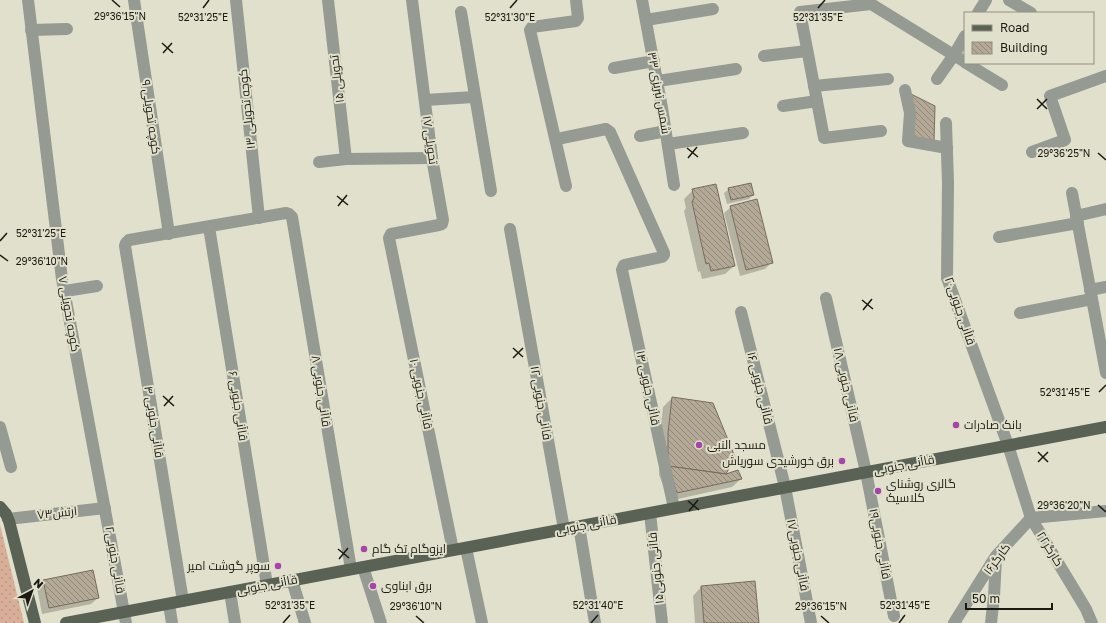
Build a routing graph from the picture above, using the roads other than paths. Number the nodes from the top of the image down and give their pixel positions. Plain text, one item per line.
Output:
1 (28, 0) edge
2 (134, 0) edge
3 (236, 0) edge
4 (328, 0) edge
5 (412, 0) edge
6 (576, 0) edge
7 (642, 0) edge
8 (986, 0) edge
9 (1009, 0) edge
10 (713, 9) dead end
11 (460, 12) dead end
12 (979, 12) edge
13 (1029, 12) edge
14 (646, 20) junction
15 (67, 29) dead end
16 (31, 30) junction
17 (964, 38) edge
18 (807, 51) junction
19 (764, 56) dead end
20 (954, 56) junction
21 (654, 60) junction
22 (964, 62) edge
23 (968, 64) edge
24 (614, 68) dead end
25 (736, 69) dead end
26 (1106, 76) edge
27 (888, 79) dead end
28 (937, 79) dead end
29 (658, 81) junction
30 (1002, 85) dead end
31 (814, 86) junction
32 (905, 90) dead end
33 (474, 97) junction
34 (425, 100) junction
35 (817, 101) junction
36 (783, 106) dead end
37 (946, 123) dead end
38 (666, 131) junction
39 (881, 131) dead end
40 (743, 133) dead end
41 (640, 136) dead end
42 (562, 138) dead end
43 (668, 144) junction
44 (947, 148) junction
45 (1032, 152) dead end
46 (432, 158) junction
47 (346, 159) junction
48 (319, 162) dead end
49 (674, 185) dead end
50 (566, 186) dead end
51 (491, 191) dead end
52 (1072, 193) dead end
53 (1106, 209) edge
54 (259, 218) junction
55 (1077, 219) junction
56 (209, 227) junction
57 (510, 229) dead end
58 (168, 234) junction
59 (999, 237) dead end
60 (389, 238) joint
61 (96, 286) dead end
62 (1106, 287) edge
63 (64, 291) junction
64 (1091, 295) junction
65 (826, 298) dead end
66 (741, 312) dead end
67 (1020, 313) dead end
68 (1104, 351) edge
69 (1106, 373) edge
70 (0, 427) edge
71 (1106, 427) edge
72 (1008, 445) junction
73 (11, 467) dead end
74 (866, 472) junction
75 (785, 487) junction
76 (0, 507) edge
77 (105, 508) junction
78 (674, 508) junction
79 (1106, 511) edge
80 (650, 513) junction
81 (1031, 518) junction
82 (8, 519) junction
83 (579, 526) junction
84 (564, 529) junction
85 (466, 548) junction
86 (453, 550) junction
87 (996, 556) junction
88 (364, 567) junction
89 (350, 569) junction
90 (292, 580) junction
91 (267, 585) junction
92 (230, 592) junction
93 (183, 601) junction
94 (169, 604) junction
95 (894, 616) dead end
96 (125, 618) edge
97 (35, 623) edge
98 (66, 623) edge
99 (172, 623) edge
100 (235, 623) edge
101 (305, 623) edge
102 (381, 623) edge
103 (482, 623) edge
104 (594, 623) edge
105 (662, 623) edge
106 (811, 623) edge
107 (954, 623) edge
108 (991, 623) edge
109 (1092, 623) edge

1 - 16 street, کوچه تحویلی ۷
2 - 58 street, کوچه تحویلی ۹
3 - 54 street, کوچه تحویلی ۱۳
4 - 47 street, تحویلی ۱۵
5 - 34 street, تحویلی ۱۷
6 - 50 street
7 - 14 street, شمس تبریزی ۳۳
8 - 12 street
9 - 13 street
10 - 14 street
11 - 33 street
14 - 21 street, شمس تبریزی ۳۳
15 - 16 street
16 - 63 street, کوچه تحویلی ۷
17 - 20 street
18 - 19 street
18 - 20 street
18 - 31 street
20 - 22 street
20 - 28 street
21 - 24 street
21 - 29 street, شمس تبریزی ۳۳
23 - 30 street
25 - 29 street
26 - 45 street
27 - 31 street
29 - 38 street, شمس تبریزی ۳۳
31 - 35 street
32 - 44 street
33 - 34 street
33 - 51 street
34 - 46 street, تحویلی ۱۷
35 - 36 street
35 - 39 street
37 - 44 street, ۲۰قاآنی جنوبی
38 - 41 street
38 - 43 street, شمس تبریزی ۳۳
40 - 43 street
42 - 78 street, قاآنی جنوبی ۱۴
43 - 49 street, شمس تبریزی ۳۳
44 - 72 street, ۲۰قاآنی جنوبی
46 - 47 street
46 - 60 street, تحویلی ۱۷
47 - 48 street
52 - 55 street
53 - 55 street
54 - 56 street
54 - 89 street, قاآنی جنوبی ۸
55 - 59 street
55 - 64 street
56 - 58 street
56 - 91 street, قاآنی جنوبی ۶
57 - 84 street, قاآنی جنوبی ۱۲
58 - 93 street, قاآنی جنوبی ۴
60 - 86 street, قاآنی جنوبی ۱۰
61 - 63 street
62 - 64 street
63 - 77 street, کوچه تحویلی ۷
64 - 67 street
64 - 68 street
65 - 74 street, قاآنی جنوبی ۱۸
66 - 75 street, قاآنی جنوبی ۱۶
68 - 69 street
70 - 73 street
71 - 72 main road, قاآنی جنوبی
72 - 74 main road, قاآنی جنوبی
72 - 81 street, ۲۰قاآنی جنوبی
74 - 75 main road, قاآنی جنوبی
74 - 95 street, قاآنی جنوبی۱۹
75 - 78 main road, قاآنی جنوبی
75 - 106 street, قاآنی جنوبی۱۷
76 - 82 main road
77 - 82 street, ارتش۷۳
77 - 96 street, ۲قاآنی جنوبی
78 - 80 main road, قاآنی جنوبی
79 - 81 street
80 - 83 main road, قاآنی جنوبی
80 - 105 street, قاآنی جنوبی۱۵
81 - 87 street, کارگر۱۶
81 - 109 street, ۲۲کارگر
82 - 97 main road
83 - 84 main road, قاآنی جنوبی
83 - 104 street
84 - 85 main road, قاآنی جنوبی
85 - 86 main road, قاآنی جنوبی
85 - 103 street
86 - 88 main road, قاآنی جنوبی
87 - 107 street, کارگر۱۶
87 - 108 street
88 - 89 main road, قاآنی جنوبی
88 - 102 street
89 - 90 main road, قاآنی جنوبی
90 - 91 main road, قاآنی جنوبی
90 - 101 street
91 - 92 main road, قاآنی جنوبی
92 - 93 main road, قاآنی جنوبی
92 - 100 street
93 - 94 main road, قاآنی جنوبی
94 - 96 main road, قاآنی جنوبی
94 - 99 street
96 - 98 main road, قاآنی جنوبی

